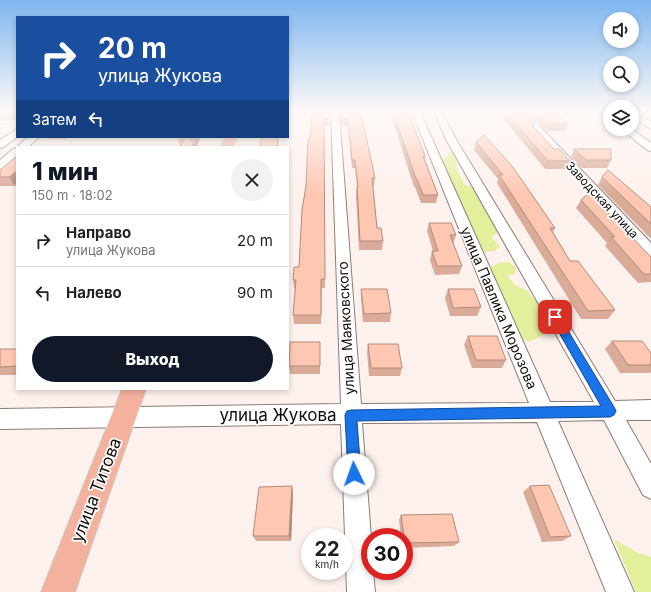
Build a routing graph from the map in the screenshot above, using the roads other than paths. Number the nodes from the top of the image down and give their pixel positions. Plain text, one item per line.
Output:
1 (336, 140) edge
2 (428, 140) edge
3 (451, 140) edge
4 (547, 140) edge
5 (640, 140) edge
6 (651, 148) edge
7 (16, 152) edge
8 (0, 166) edge
9 (651, 252) edge
10 (134, 390) edge
11 (651, 410) edge
12 (610, 411) junction
13 (543, 413) junction
14 (351, 415) junction
15 (124, 416) junction
16 (0, 419) edge
17 (651, 487) edge
18 (58, 592) edge
19 (361, 592) edge
20 (620, 592) edge

1 - 14 street, улица Маяковского
2 - 13 street, улица Павлика Морозова
3 - 12 street
4 - 9 street, Заводская улица
5 - 6 street
7 - 8 street
10 - 15 main road, улица Титова
11 - 12 street, улица Жукова
12 - 13 street, улица Жукова
12 - 17 street
13 - 14 street, улица Жукова
13 - 20 street, улица Павлика Морозова
14 - 15 street, улица Жукова
14 - 19 street, улица Маяковского
15 - 16 street, улица Жукова
15 - 18 main road, улица Титова

